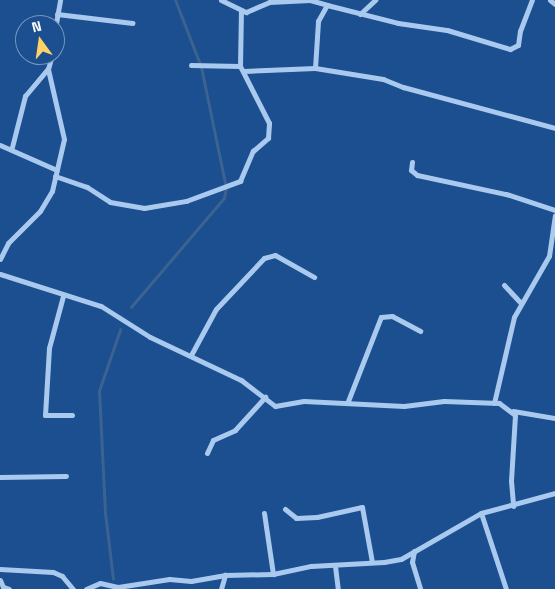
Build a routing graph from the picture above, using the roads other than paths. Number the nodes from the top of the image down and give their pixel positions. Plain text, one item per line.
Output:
1 (60, 0) edge
2 (221, 0) edge
3 (375, 0) edge
4 (532, 0) edge
5 (550, 0) edge
6 (327, 4) junction
7 (555, 4) edge
8 (241, 10) junction
9 (56, 14) joint
10 (360, 14) junction
11 (132, 23) dead end
12 (49, 65) edge
13 (191, 65) dead end
14 (315, 68) junction
15 (48, 69) junction
16 (242, 69) junction
17 (555, 128) edge
18 (0, 144) edge
19 (12, 147) junction
20 (412, 162) dead end
21 (56, 173) junction
22 (555, 210) edge
23 (555, 215) edge
24 (0, 260) edge
25 (0, 274) edge
26 (314, 277) dead end
27 (504, 285) dead end
28 (63, 296) junction
29 (522, 303) junction
30 (420, 331) dead end
31 (191, 354) junction
32 (265, 397) junction
33 (348, 401) junction
34 (494, 403) junction
35 (513, 411) junction
36 (72, 415) dead end
37 (555, 418) edge
38 (207, 453) dead end
39 (0, 476) edge
40 (66, 476) dead end
41 (555, 494) edge
42 (513, 506) junction
43 (285, 509) dead end
44 (264, 513) dead end
45 (481, 513) junction
46 (414, 552) junction
47 (372, 562) junction
48 (335, 566) junction
49 (0, 569) edge
50 (273, 574) junction
51 (225, 575) junction
52 (0, 580) edge
53 (8, 589) edge
54 (73, 589) edge
55 (86, 589) edge
56 (221, 589) edge
57 (338, 589) edge
58 (420, 589) edge
59 (506, 589) edge

1 - 9 street
2 - 8 street
3 - 10 street
4 - 10 street
5 - 7 street
6 - 8 street
6 - 10 street
6 - 14 street
8 - 16 street
9 - 11 street
12 - 15 street
13 - 16 street
14 - 16 street
14 - 17 street
15 - 19 street
15 - 21 street
16 - 21 street
18 - 19 street
19 - 21 street
20 - 22 street
21 - 24 street
23 - 29 street
25 - 28 street
26 - 31 street
27 - 29 street
28 - 31 street
28 - 36 street
29 - 34 street
30 - 33 street
31 - 32 street
32 - 33 street
32 - 38 street
33 - 34 street
34 - 35 street
35 - 37 street
35 - 42 street
39 - 40 street
41 - 42 street
42 - 45 street
43 - 47 street
44 - 50 street
45 - 46 street
45 - 59 street
46 - 47 street
46 - 58 street
47 - 48 street
48 - 50 street
48 - 57 street
49 - 54 street
50 - 51 street
51 - 55 street
51 - 56 street
52 - 53 street

